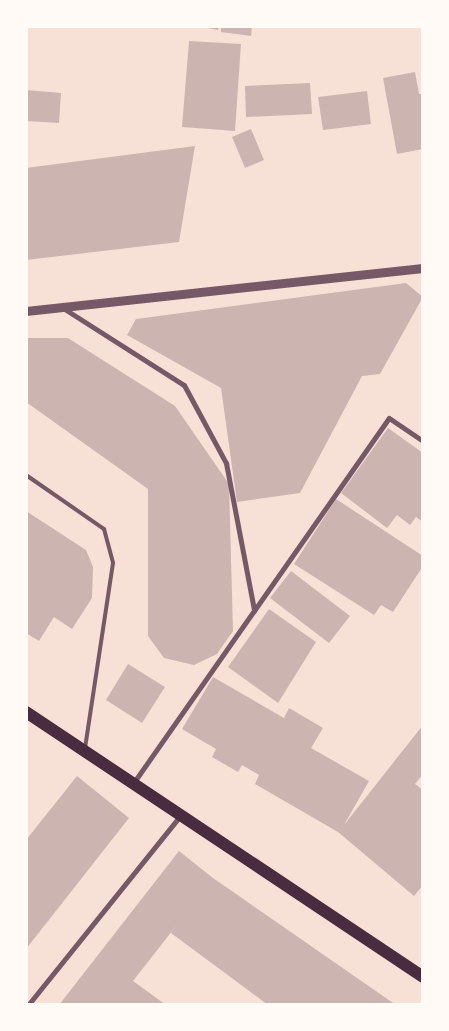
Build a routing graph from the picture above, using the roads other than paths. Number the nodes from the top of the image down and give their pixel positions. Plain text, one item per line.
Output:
1 (423, 268) edge
2 (63, 307) junction
3 (26, 312) edge
4 (423, 440) edge
5 (26, 475) edge
6 (254, 610) junction
7 (26, 712) edge
8 (84, 750) junction
9 (134, 782) junction
10 (182, 814) junction
11 (423, 977) edge
12 (28, 1005) edge

1 - 2 street
2 - 3 street
2 - 6 street
4 - 6 street
5 - 8 lane
6 - 9 street
7 - 8 main road
8 - 9 main road
9 - 10 main road
10 - 11 main road
10 - 12 street

